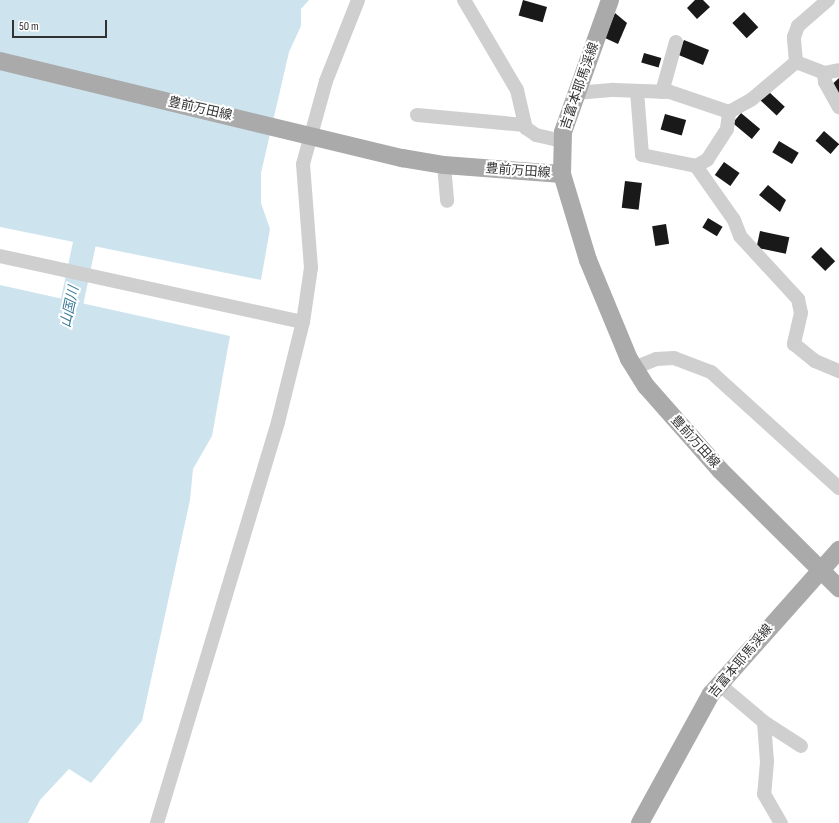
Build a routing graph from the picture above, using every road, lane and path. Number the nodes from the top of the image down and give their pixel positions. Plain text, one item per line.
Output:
1 (358, 0) edge
2 (464, 0) edge
3 (610, 0) edge
4 (828, 0) edge
5 (676, 42) dead end
6 (0, 61) edge
7 (796, 62) junction
8 (839, 70) edge
9 (824, 73) junction
10 (637, 91) junction
11 (662, 92) junction
12 (576, 94) junction
13 (839, 107) edge
14 (729, 112) junction
15 (417, 115) dead end
16 (525, 125) junction
17 (304, 134) junction
18 (563, 141) junction
19 (444, 165) junction
20 (696, 166) junction
21 (562, 174) junction
22 (447, 201) dead end
23 (0, 256) edge
24 (303, 322) junction
25 (634, 368) junction
26 (839, 371) edge
27 (839, 488) edge
28 (839, 550) edge
29 (819, 571) junction
30 (839, 588) edge
31 (719, 684) junction
32 (764, 722) junction
33 (801, 746) dead end
34 (157, 823) edge
35 (640, 823) edge
36 (781, 823) edge

1 - 17 street
2 - 16 street
3 - 12 main road, 吉富本耶馬渓線
4 - 7 street
5 - 11 street
6 - 17 main road, 豊前万田線
7 - 9 street
7 - 14 street
8 - 9 street
9 - 13 street
10 - 11 street
10 - 12 street
10 - 20 street
11 - 14 street
12 - 18 main road, 吉富本耶馬渓線
14 - 20 street
15 - 16 street
16 - 18 street
17 - 19 main road, 豊前万田線
17 - 24 street
18 - 21 main road, 吉富本耶馬渓線
19 - 21 main road, 豊前万田線
19 - 22 street
20 - 26 street
21 - 25 main road, 豊前万田線
23 - 24 street
24 - 34 street
25 - 27 street
25 - 29 main road, 豊前万田線
28 - 29 main road, 吉富本耶馬渓線
29 - 30 main road, 豊前万田線
29 - 31 main road, 吉富本耶馬渓線
31 - 32 street
31 - 35 main road, 吉富本耶馬渓線
32 - 33 street
32 - 36 street

